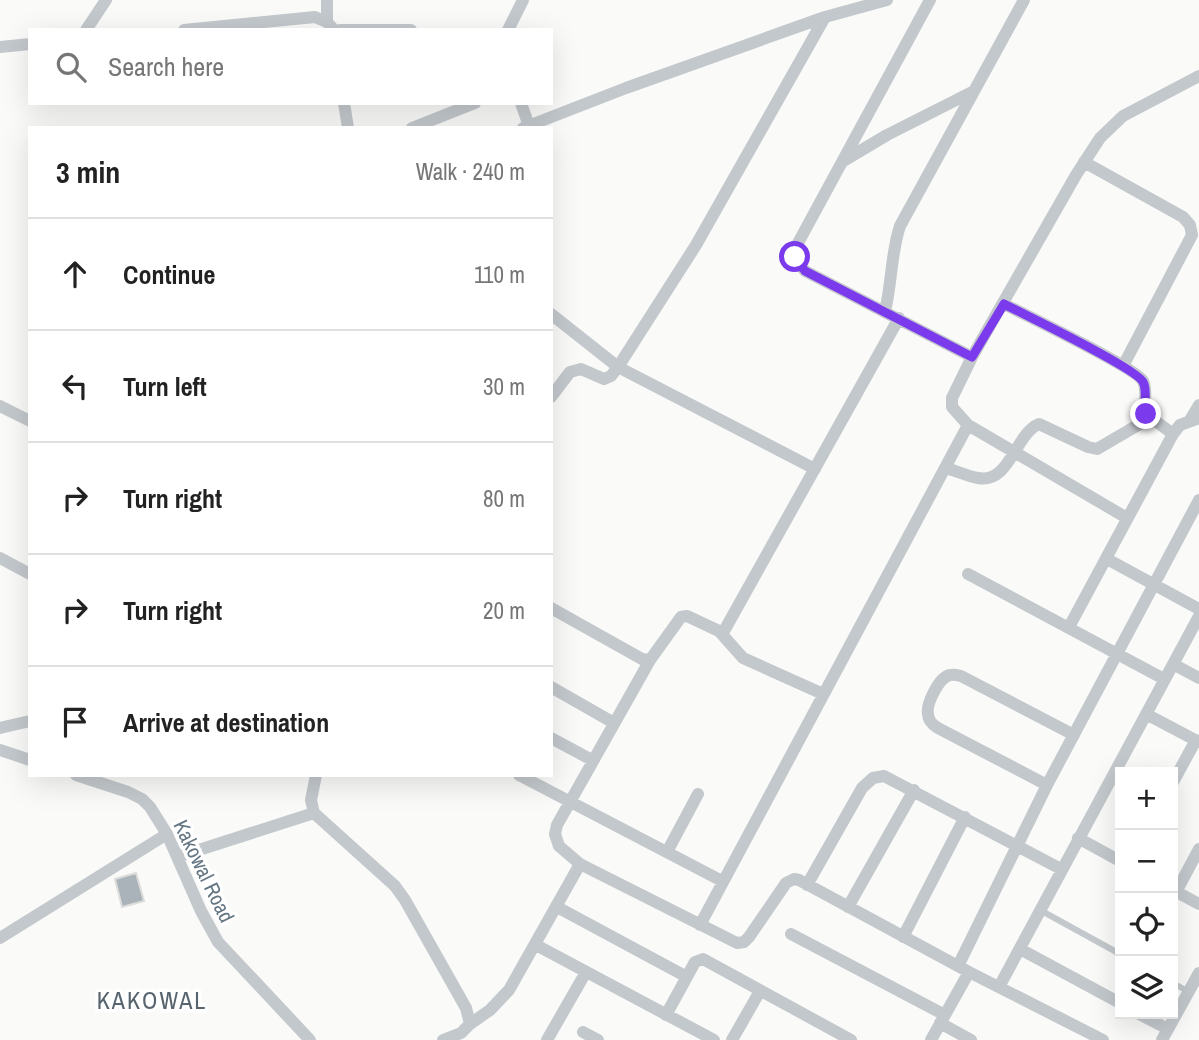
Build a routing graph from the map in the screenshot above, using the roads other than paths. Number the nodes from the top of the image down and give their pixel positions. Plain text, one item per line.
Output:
1 (327, 0) edge
2 (523, 0) edge
3 (887, 0) edge
4 (930, 0) edge
5 (1024, 0) edge
6 (101, 2) edge
7 (825, 18) junction
8 (330, 26) edge
9 (87, 28) edge
10 (206, 28) edge
11 (509, 28) edge
12 (28, 44) edge
13 (0, 47) edge
14 (1199, 76) edge
15 (975, 91) junction
16 (344, 105) edge
17 (470, 105) edge
18 (521, 105) edge
19 (348, 126) edge
20 (417, 126) edge
21 (526, 126) edge
22 (529, 126) edge
23 (844, 160) junction
24 (1084, 162) junction
25 (1004, 304) junction
26 (885, 311) junction
27 (553, 316) edge
28 (899, 318) junction
29 (972, 357) junction
30 (1123, 366) junction
31 (618, 367) junction
32 (553, 394) edge
33 (1199, 405) edge
34 (0, 406) edge
35 (1150, 418) junction
36 (1195, 419) edge
37 (28, 420) edge
38 (968, 425) junction
39 (1172, 434) junction
40 (1014, 452) junction
41 (946, 467) junction
42 (815, 469) junction
43 (1199, 500) edge
44 (1127, 518) junction
45 (0, 558) edge
46 (1107, 559) junction
47 (28, 573) edge
48 (968, 574) dead end
49 (1154, 585) junction
50 (553, 609) edge
51 (1199, 609) edge
52 (1199, 616) edge
53 (1069, 627) junction
54 (719, 631) junction
55 (1116, 654) junction
56 (650, 660) junction
57 (1173, 664) junction
58 (1199, 678) edge
59 (1164, 679) junction
60 (553, 688) edge
61 (823, 694) junction
62 (1146, 714) junction
63 (28, 722) edge
64 (614, 723) junction
65 (0, 728) edge
66 (1074, 735) junction
67 (553, 739) edge
68 (1197, 741) edge
69 (0, 750) edge
70 (28, 759) edge
71 (592, 760) junction
72 (1178, 773) edge
73 (82, 777) edge
74 (316, 777) edge
75 (523, 777) edge
76 (1048, 785) junction
77 (914, 790) junction
78 (698, 794) dead end
79 (569, 802) junction
80 (314, 813) junction
81 (965, 817) junction
82 (167, 834) junction
83 (1078, 838) junction
84 (1018, 846) junction
85 (1199, 849) edge
86 (667, 852) junction
87 (177, 857) junction
88 (1115, 858) edge
89 (580, 864) junction
90 (1062, 869) junction
91 (722, 881) junction
92 (1178, 884) edge
93 (807, 885) junction
94 (1178, 893) edge
95 (1199, 904) edge
96 (556, 907) junction
97 (848, 907) junction
98 (1040, 910) junction
99 (700, 925) junction
100 (791, 934) dead end
101 (903, 937) junction
102 (0, 938) edge
103 (536, 945) junction
104 (1020, 949) junction
105 (1115, 951) edge
106 (963, 969) junction
107 (586, 972) junction
108 (1199, 973) edge
109 (687, 977) junction
110 (1178, 986) edge
111 (999, 987) junction
112 (760, 991) junction
113 (1189, 992) junction
114 (1115, 1000) edge
115 (666, 1015) junction
116 (942, 1019) junction
117 (1145, 1019) edge
118 (470, 1024) junction
119 (583, 1032) dead end
120 (1165, 1035) edge
121 (310, 1040) edge
122 (443, 1040) edge
123 (547, 1040) edge
124 (598, 1040) edge
125 (714, 1040) edge
126 (732, 1040) edge
127 (851, 1040) edge
128 (931, 1040) edge
129 (971, 1040) edge
130 (1103, 1040) edge

1 - 8 street
2 - 11 street
3 - 7 street
4 - 23 street
5 - 15 street
6 - 9 street
7 - 22 street
7 - 31 street
8 - 10 street
12 - 13 street
14 - 24 street
15 - 23 street
15 - 26 street
16 - 19 street
17 - 20 street
18 - 21 street
23 - 26 street
24 - 25 street
24 - 30 street
25 - 29 street
25 - 30 street
26 - 28 street
27 - 31 street
28 - 29 street
28 - 42 street
29 - 38 street
30 - 35 street
31 - 32 street
31 - 42 street
33 - 36 street
34 - 37 street
35 - 39 street
35 - 40 street
36 - 39 street
38 - 40 street
38 - 41 street
39 - 44 street
40 - 41 street
40 - 44 street
41 - 61 street
42 - 54 street
43 - 49 street
44 - 46 street
45 - 47 street
46 - 49 street
46 - 53 street
48 - 53 street
49 - 51 street
49 - 55 street
50 - 56 street
52 - 57 street
53 - 55 street
54 - 56 street
54 - 61 street
55 - 59 street
55 - 66 street
56 - 64 street
57 - 58 street
57 - 59 street
59 - 62 street
60 - 64 street
61 - 91 street
62 - 68 street
62 - 83 street
63 - 65 street
64 - 71 street
66 - 76 street
66 - 76 street
67 - 71 street
68 - 72 street
69 - 70 street
71 - 79 street
73 - 82 street, Kakowal Road
74 - 80 street
75 - 79 street
76 - 84 street
77 - 81 street
77 - 93 street
77 - 97 street
78 - 86 street
79 - 86 street
79 - 89 street
80 - 87 street
80 - 118 street
81 - 84 street
81 - 101 street
82 - 87 street, Kakowal Road
82 - 102 street
83 - 88 street
83 - 90 street
84 - 90 street
84 - 106 street
85 - 92 street
86 - 91 street
87 - 121 street, Kakowal Road
89 - 96 street
89 - 99 street
90 - 98 street
91 - 99 street
93 - 97 street
93 - 99 street
94 - 95 street
96 - 103 street
96 - 109 street
97 - 101 street
98 - 104 street
98 - 105 lane
100 - 116 street
101 - 106 street
103 - 107 street
103 - 118 street
104 - 111 street
104 - 114 street
106 - 111 street
106 - 116 street
107 - 115 street
107 - 123 street
108 - 113 street
109 - 112 street
109 - 115 street
110 - 113 lane
111 - 130 street
112 - 126 street
112 - 127 street
113 - 120 street
115 - 125 street
116 - 128 street
116 - 129 street
117 - 120 street
118 - 122 street
119 - 124 street

